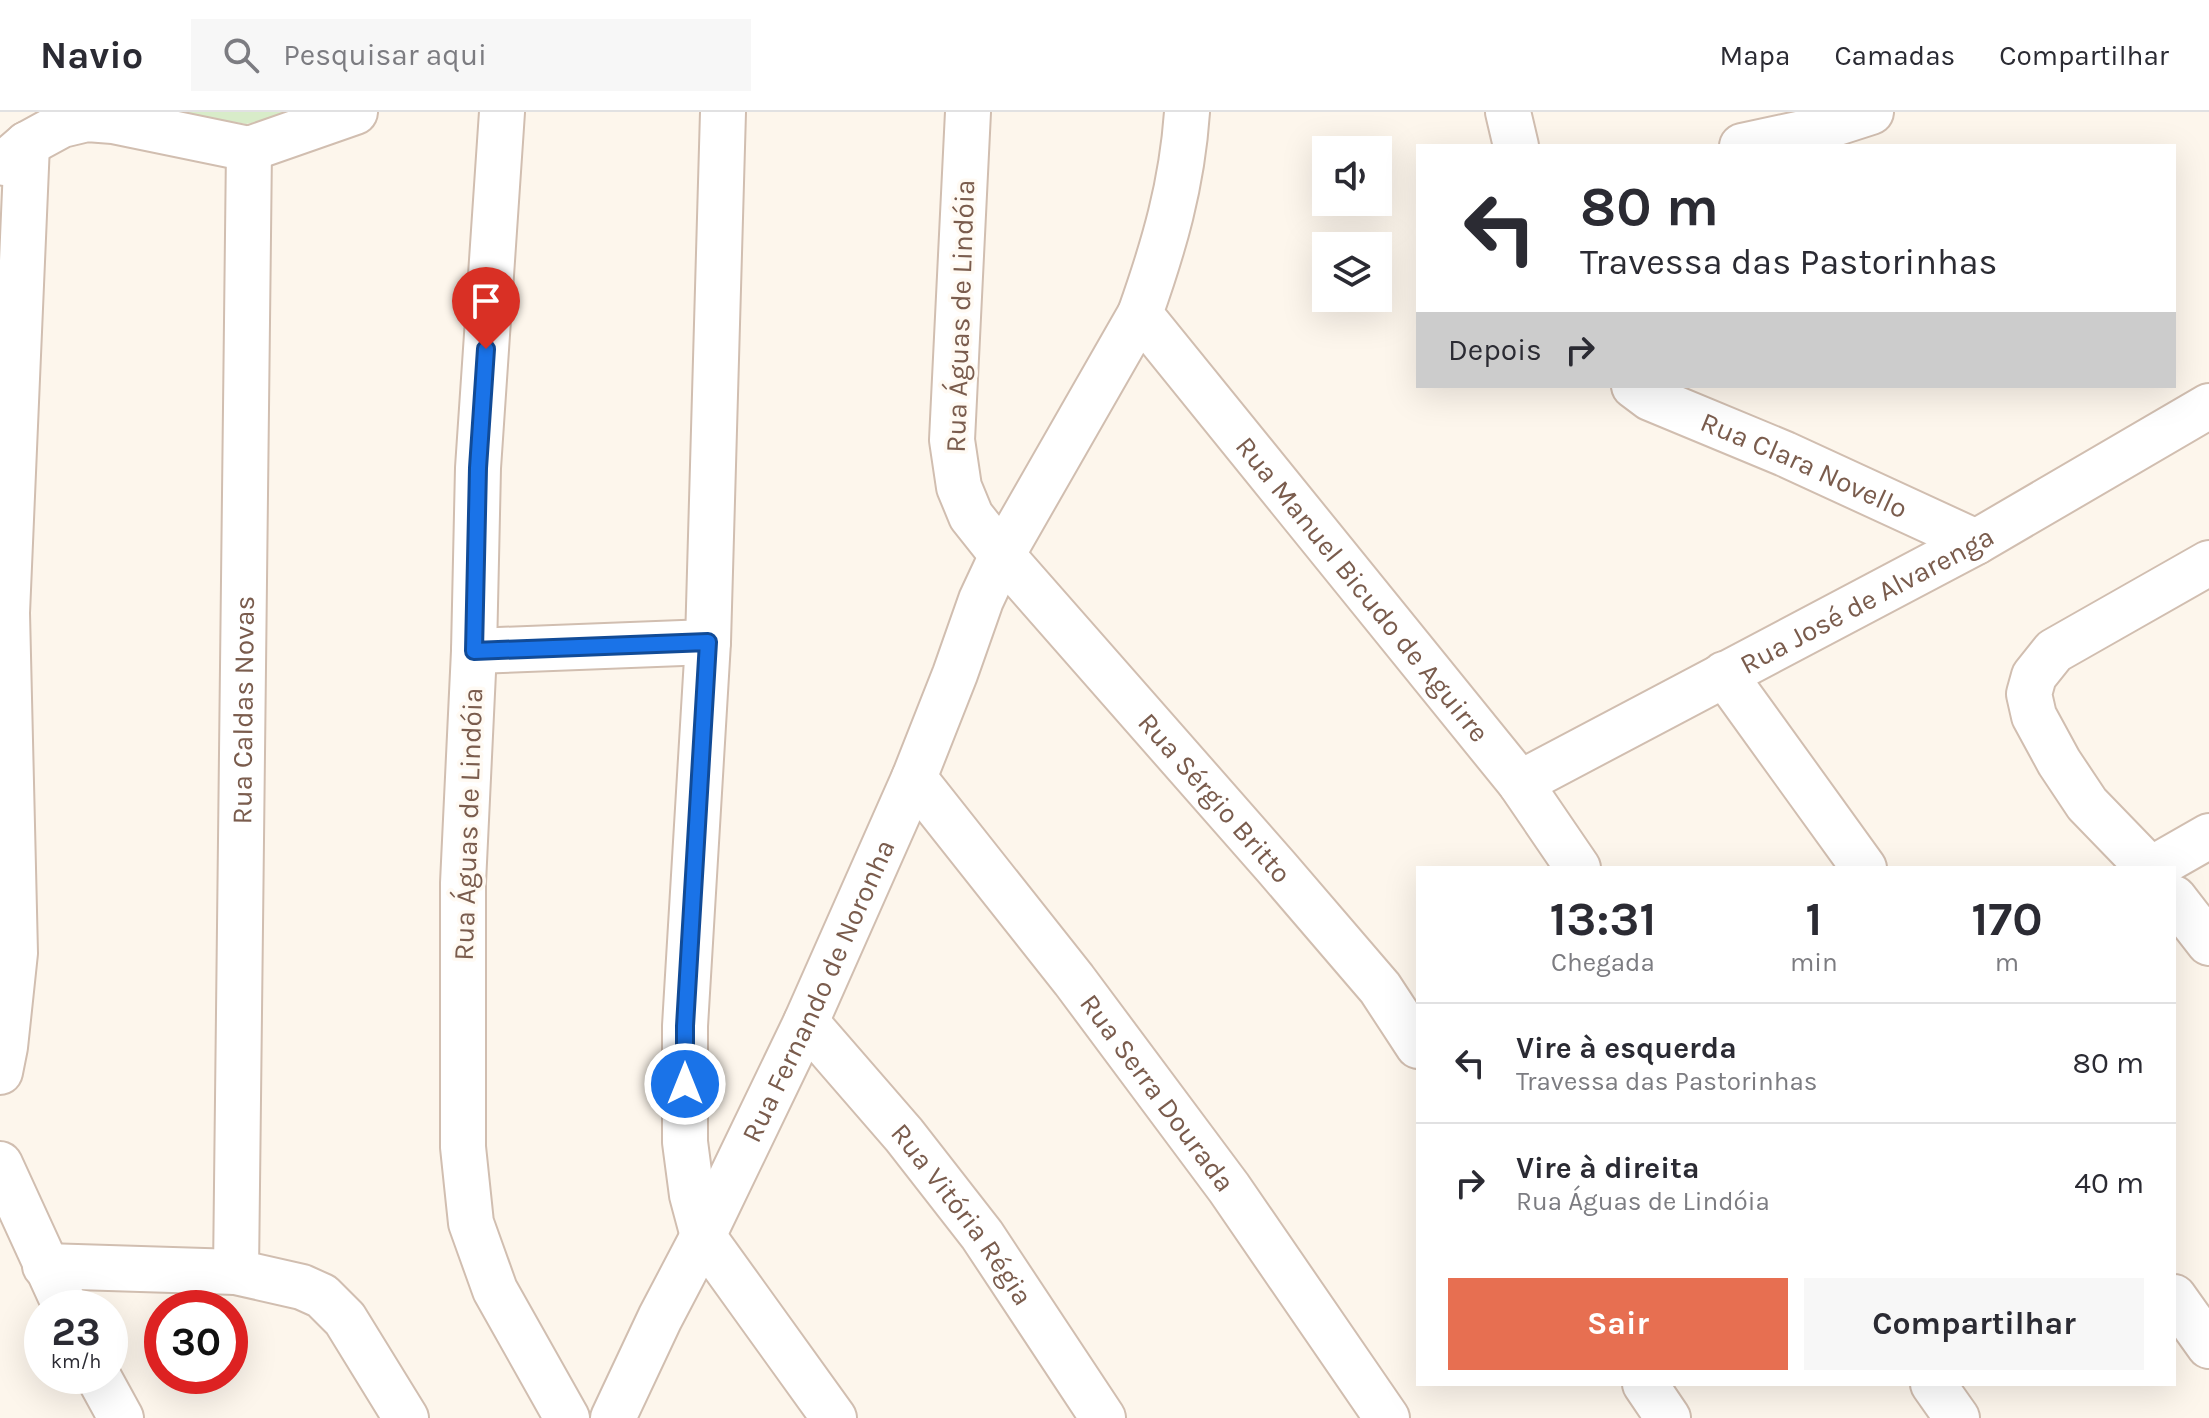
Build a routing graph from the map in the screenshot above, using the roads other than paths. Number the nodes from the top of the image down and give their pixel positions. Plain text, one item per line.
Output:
1 (355, 112) edge
2 (502, 112) edge
3 (723, 112) edge
4 (968, 112) edge
5 (1187, 112) edge
6 (1508, 112) edge
7 (1871, 112) edge
8 (1516, 144) edge
9 (1751, 144) edge
10 (249, 149) junction
11 (14, 156) edge
12 (1140, 314) junction
13 (1637, 388) edge
14 (2209, 406) edge
15 (1976, 542) junction
16 (1002, 555) junction
17 (2209, 563) edge
18 (708, 642) junction
19 (474, 651) junction
20 (1724, 674) junction
21 (914, 778) junction
22 (1520, 783) junction
23 (2209, 836) edge
24 (1577, 866) edge
25 (1863, 866) edge
26 (2149, 866) edge
27 (2155, 866) edge
28 (2176, 901) edge
29 (2209, 943) edge
30 (806, 1022) junction
31 (1416, 1043) edge
32 (0, 1072) edge
33 (0, 1164) edge
34 (703, 1236) junction
35 (45, 1266) junction
36 (236, 1272) junction
37 (57, 1290) edge
38 (2176, 1300) edge
39 (2209, 1346) edge
40 (1646, 1386) edge
41 (1934, 1386) edge
42 (108, 1394) edge
43 (121, 1418) edge
44 (406, 1418) edge
45 (567, 1418) edge
46 (613, 1418) edge
47 (834, 1418) edge
48 (1103, 1418) edge
49 (1387, 1418) edge
50 (1668, 1418) edge
51 (1957, 1418) edge

1 - 10 street
2 - 19 street, Rua Águas de Lindóia
3 - 18 street
4 - 16 street, Rua Águas de Lindóia
5 - 12 street
6 - 8 street
7 - 9 street
10 - 11 street
10 - 36 street, Rua Caldas Novas
11 - 32 street
12 - 16 street
12 - 22 street, Rua Manuel Bicudo de Aguirre
13 - 15 street, Rua Clara Novello
14 - 15 street, Rua José de Alvarenga
15 - 20 street, Rua José de Alvarenga
16 - 21 street, Rua Fernando de Noronha
16 - 31 street, Rua Sérgio Britto
17 - 26 street
18 - 19 street
18 - 34 street
19 - 45 street, Rua Águas de Lindóia
20 - 22 street, Rua José de Alvarenga
20 - 25 street
21 - 30 street, Rua Fernando de Noronha
21 - 49 street, Rua Serra Dourada
22 - 24 street, Rua Manuel Bicudo de Aguirre
23 - 27 street
28 - 29 street
30 - 34 street, Rua Fernando de Noronha
30 - 48 street, Rua Vitória Régia
33 - 35 street
34 - 46 street, Rua Fernando de Noronha
34 - 47 street
35 - 36 street
35 - 37 street
36 - 44 street
38 - 39 street
40 - 50 street
41 - 51 street
42 - 43 street

